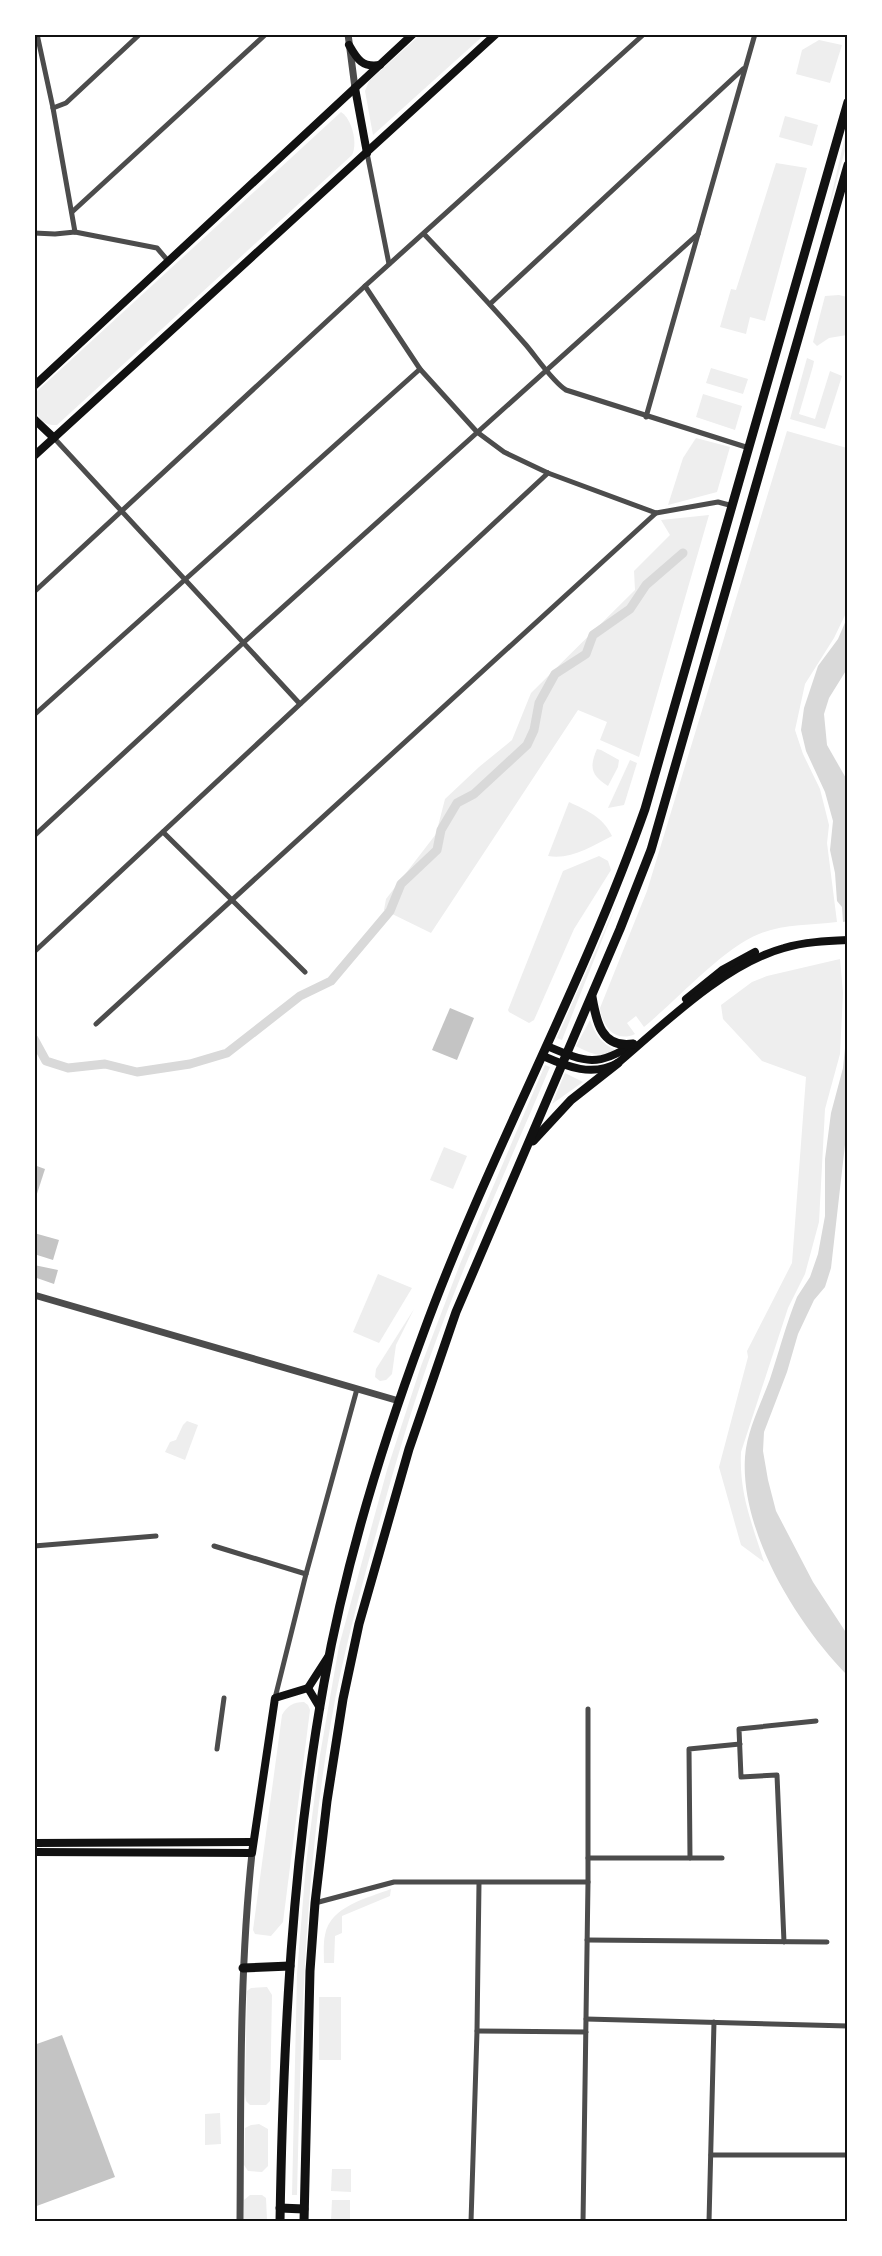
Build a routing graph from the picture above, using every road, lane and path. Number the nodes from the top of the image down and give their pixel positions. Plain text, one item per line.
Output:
1 (37, 34) edge
2 (140, 34) edge
3 (266, 34) edge
4 (348, 34) edge
5 (413, 34) edge
6 (496, 34) edge
7 (631, 34) edge
8 (644, 34) edge
9 (755, 34) edge
10 (637, 40) junction
11 (349, 45) junction
12 (380, 65) junction
13 (745, 68) junction
14 (355, 88) junction
15 (848, 102) edge
16 (53, 108) junction
17 (367, 153) junction
18 (848, 165) edge
19 (72, 212) junction
20 (75, 232) junction
21 (34, 233) edge
22 (424, 234) junction
23 (698, 234) junction
24 (169, 262) junction
25 (389, 264) junction
26 (801, 264) junction
27 (819, 268) junction
28 (365, 286) junction
29 (490, 304) junction
30 (420, 369) junction
31 (547, 369) junction
32 (34, 386) edge
33 (646, 417) junction
34 (34, 419) edge
35 (477, 432) junction
36 (54, 438) junction
37 (749, 448) junction
38 (34, 456) edge
39 (548, 473) junction
40 (733, 506) junction
41 (123, 510) junction
42 (656, 513) junction
43 (184, 578) junction
44 (34, 592) edge
45 (243, 643) junction
46 (300, 704) junction
47 (34, 715) edge
48 (163, 832) junction
49 (34, 836) edge
50 (618, 882) junction
51 (638, 888) junction
52 (232, 899) junction
53 (848, 934) edge
54 (828, 938) junction
55 (848, 940) edge
56 (34, 952) edge
57 (305, 972) dead end
58 (592, 997) junction
59 (96, 1024) dead end
60 (633, 1044) junction
61 (547, 1046) junction
62 (567, 1055) junction
63 (543, 1056) junction
64 (618, 1063) junction
65 (562, 1065) junction
66 (526, 1150) junction
67 (34, 1295) edge
68 (357, 1389) junction
69 (399, 1401) junction
70 (156, 1536) dead end
71 (34, 1546) edge
72 (214, 1546) dead end
73 (306, 1574) junction
74 (330, 1654) junction
75 (308, 1688) junction
76 (224, 1698) dead end
77 (275, 1698) junction
78 (320, 1708) junction
79 (588, 1709) dead end
80 (816, 1720) dead end
81 (740, 1744) junction
82 (218, 1749) dead end
83 (253, 1842) junction
84 (34, 1843) edge
85 (34, 1852) edge
86 (252, 1853) junction
87 (588, 1858) junction
88 (690, 1858) junction
89 (722, 1858) dead end
90 (588, 1882) junction
91 (478, 1883) junction
92 (315, 1903) junction
93 (587, 1940) junction
94 (784, 1942) junction
95 (827, 1942) dead end
96 (290, 1966) junction
97 (243, 1968) junction
98 (586, 2019) junction
99 (714, 2022) junction
100 (848, 2026) edge
101 (477, 2031) junction
102 (585, 2032) junction
103 (711, 2155) junction
104 (848, 2155) edge
105 (280, 2208) junction
106 (304, 2209) junction
107 (240, 2222) edge
108 (280, 2222) edge
109 (304, 2222) edge
110 (471, 2222) edge
111 (583, 2222) edge
112 (709, 2222) edge

1 - 16 street
2 - 16 street
3 - 19 street
4 - 11 street
5 - 12 main road
6 - 17 main road
7 - 10 street
8 - 10 street
9 - 13 street
10 - 22 street
11 - 12 main road
11 - 14 street
12 - 14 main road
13 - 23 street
13 - 29 street
14 - 17 main road
14 - 24 main road
15 - 26 highway
16 - 19 street
17 - 25 street
17 - 36 main road
18 - 27 highway
19 - 20 street
20 - 21 street
20 - 24 street
22 - 25 street
22 - 29 street
23 - 31 street
23 - 33 street
24 - 32 main road
25 - 28 street
26 - 27 highway
26 - 37 highway
27 - 51 highway
28 - 30 street
28 - 41 street
29 - 31 street
30 - 35 street
30 - 43 street
31 - 33 street
31 - 35 street
33 - 37 street
34 - 36 main road
35 - 39 street
35 - 45 street
36 - 38 main road
36 - 41 street
37 - 40 highway
39 - 42 street
39 - 46 street
40 - 42 street
40 - 50 highway
41 - 43 street
41 - 44 street
42 - 52 street
43 - 45 street
43 - 47 street
45 - 46 street
45 - 49 street
46 - 48 street
48 - 52 street
48 - 56 street
50 - 51 highway
50 - 61 highway
51 - 58 highway
52 - 57 street
52 - 59 street
53 - 54 main road
54 - 55 main road
54 - 60 main road
54 - 64 main road
58 - 60 highway
58 - 62 highway
60 - 62 main road
61 - 62 main road
61 - 63 highway
62 - 65 highway
63 - 65 main road
63 - 69 highway
64 - 65 main road
64 - 66 highway
65 - 66 highway
66 - 92 highway
67 - 68 street
68 - 69 street
68 - 73 street
69 - 74 highway
70 - 71 street
72 - 73 street
73 - 77 street
74 - 75 main road
74 - 78 highway
75 - 77 main road
75 - 78 main road
76 - 82 street
77 - 83 main road
78 - 96 highway
79 - 87 street
80 - 81 street
81 - 88 street
81 - 94 street
83 - 84 main road
83 - 86 main road
85 - 86 main road
86 - 97 street
87 - 88 street
87 - 90 street
88 - 89 street
90 - 91 street
90 - 93 street
91 - 92 street
91 - 101 street
92 - 106 highway
93 - 94 street
93 - 98 street
94 - 95 street
96 - 97 highway
96 - 105 highway
97 - 107 street
98 - 99 street
98 - 102 street
99 - 100 street
99 - 103 street
101 - 102 street
101 - 110 street
102 - 111 street
103 - 104 street
103 - 112 street
105 - 106 highway
105 - 108 highway
106 - 109 highway

